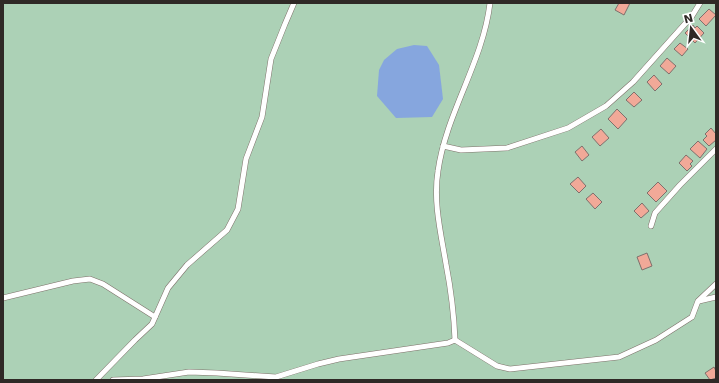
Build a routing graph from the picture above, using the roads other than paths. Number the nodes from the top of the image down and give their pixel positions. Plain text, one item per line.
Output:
1 (294, 3) edge
2 (490, 3) edge
3 (700, 3) edge
4 (443, 146) junction
5 (716, 149) edge
6 (651, 226) dead end
7 (716, 284) edge
8 (716, 297) edge
9 (3, 298) edge
10 (698, 301) junction
11 (155, 317) junction
12 (455, 340) junction
13 (96, 380) edge
14 (113, 380) edge

1 - 11 lane
2 - 4 lane
3 - 4 lane
4 - 12 lane
5 - 6 lane
7 - 10 lane
8 - 10 lane
9 - 11 lane
10 - 12 lane
11 - 13 lane
12 - 14 lane

